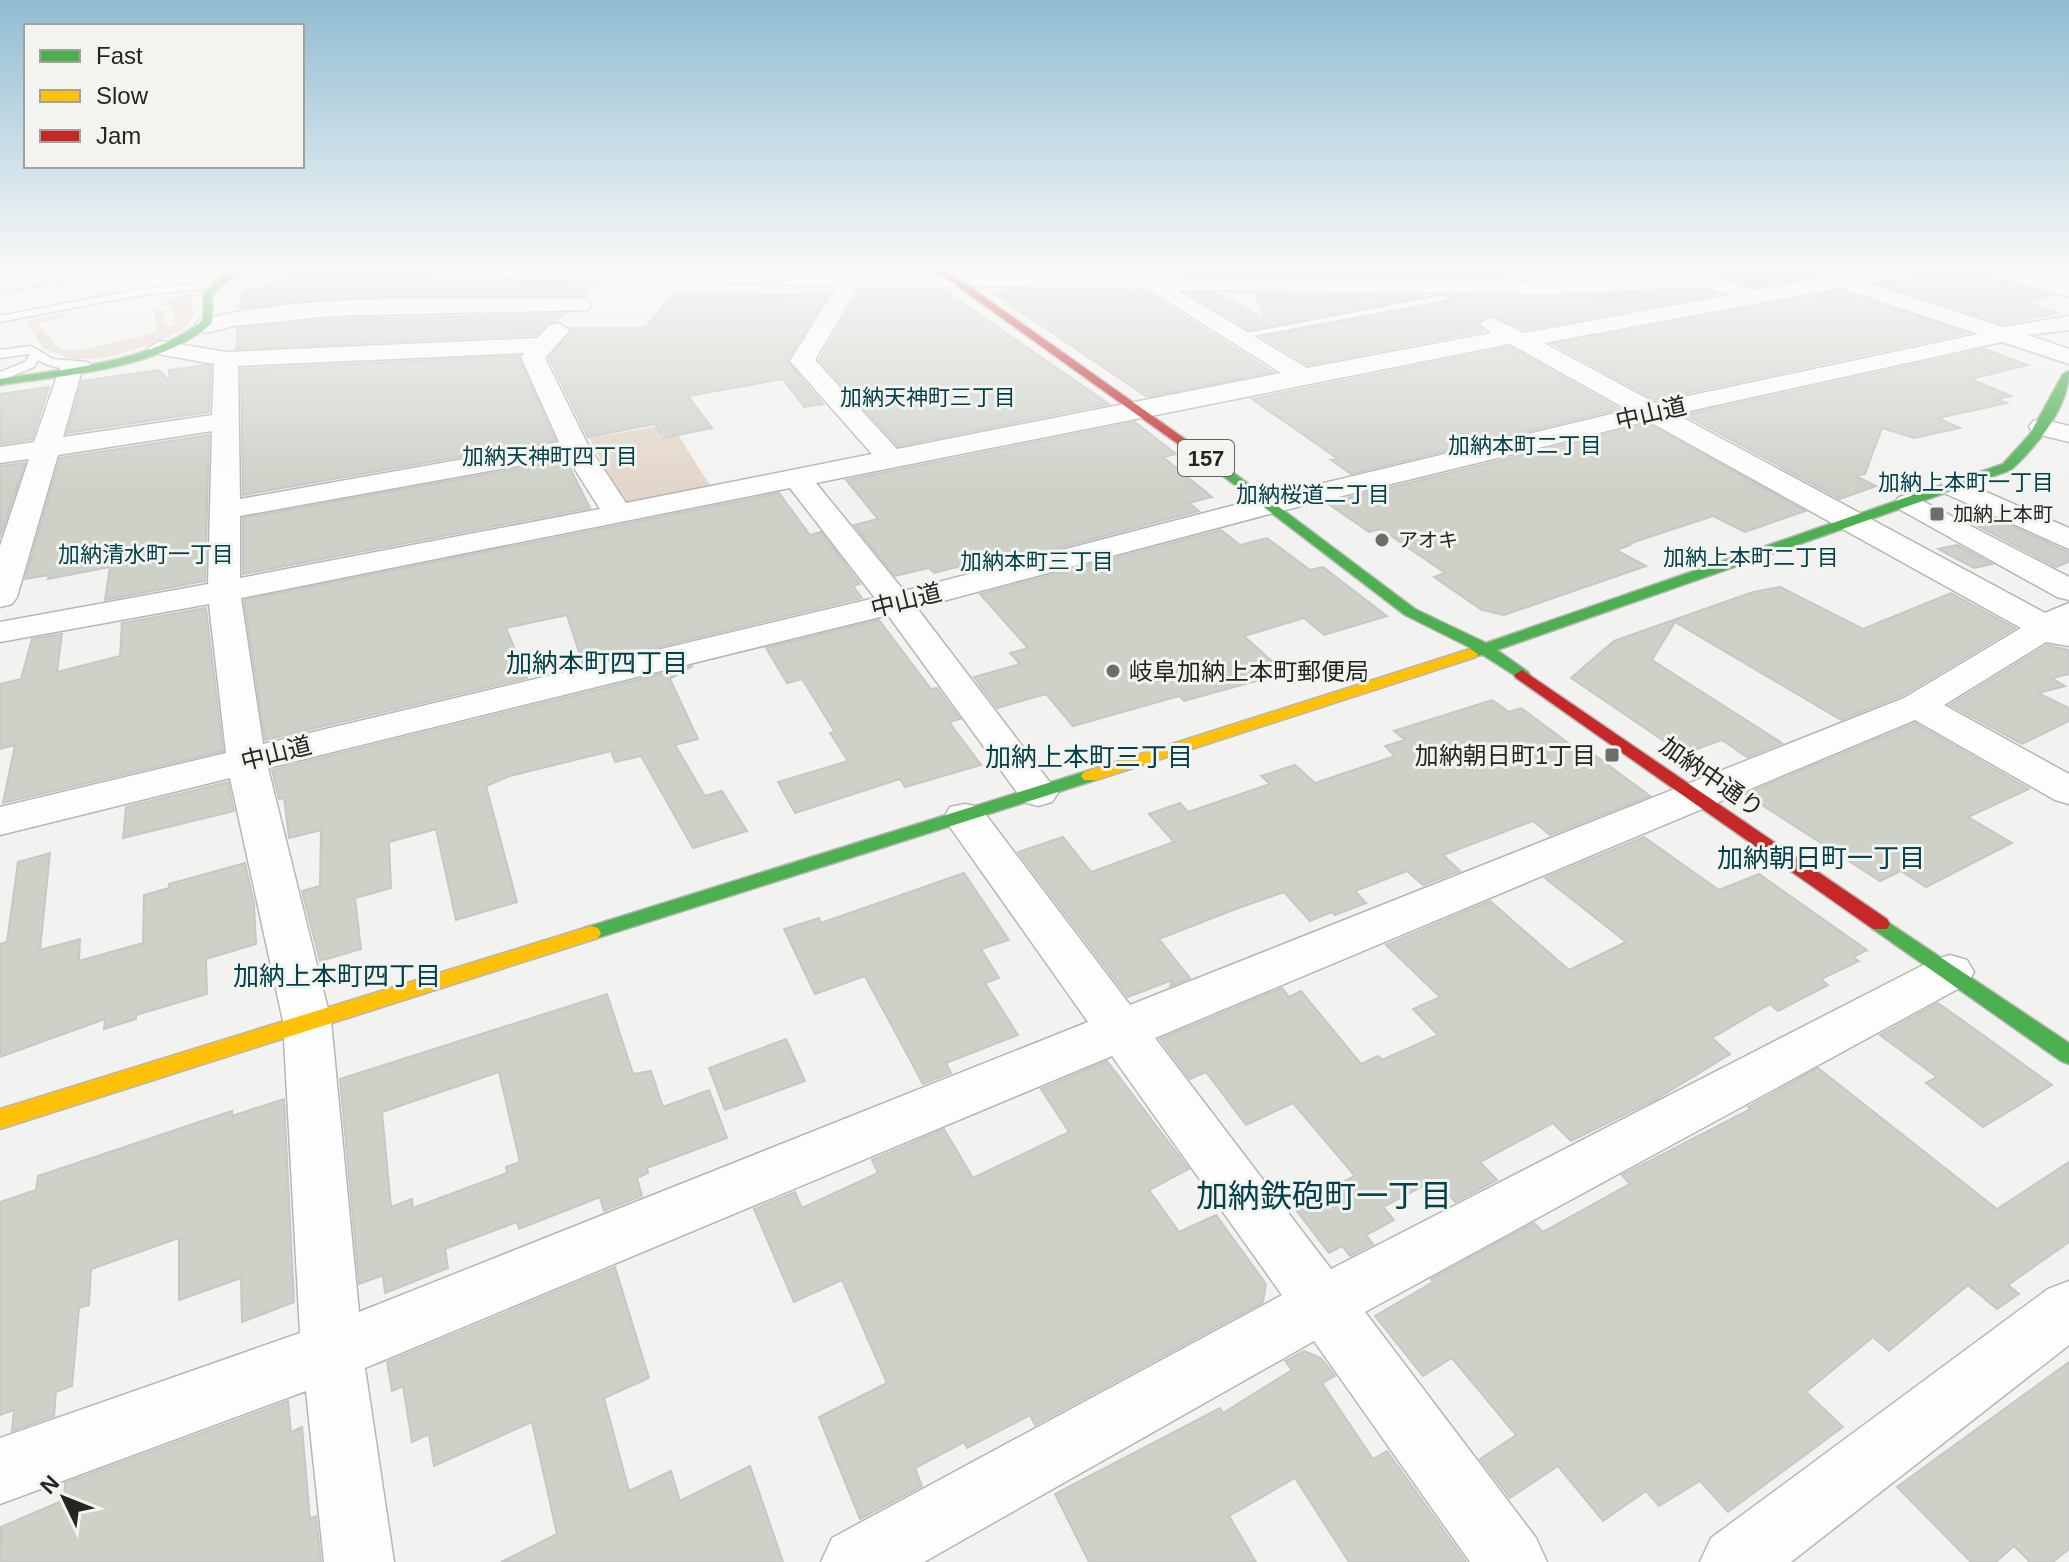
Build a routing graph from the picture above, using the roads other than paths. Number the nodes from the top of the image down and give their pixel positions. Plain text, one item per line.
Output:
1 (21, 340) edge
2 (25, 340) edge
3 (177, 340) edge
4 (549, 340) edge
5 (815, 340) edge
6 (1050, 340) edge
7 (1059, 340) edge
8 (1243, 340) edge
9 (1508, 340) edge
10 (1522, 340) edge
11 (1948, 340) edge
12 (1983, 340) edge
13 (2015, 340) edge
14 (545, 345) junction
15 (1962, 346) junction
16 (160, 348) junction
17 (2069, 357) edge
18 (226, 359) junction
19 (79, 368) junction
20 (2069, 374) edge
21 (1303, 376) junction
22 (0, 379) edge
23 (1146, 406) junction
24 (1651, 412) junction
25 (226, 421) junction
26 (2042, 427) junction
27 (2069, 434) edge
28 (575, 447) junction
29 (46, 449) junction
30 (0, 455) edge
31 (891, 459) junction
32 (1247, 465) dead end
33 (796, 477) junction
34 (1954, 487) junction
35 (1279, 495) junction
36 (1909, 503) junction
37 (226, 510) junction
38 (619, 515) junction
39 (1322, 515) dead end
40 (1853, 522) junction
41 (2069, 540) edge
42 (2069, 590) edge
43 (224, 592) junction
44 (0, 597) edge
45 (896, 603) junction
46 (1456, 613) dead end
47 (2061, 627) edge
48 (0, 632) edge
49 (1485, 649) junction
50 (1917, 706) junction
51 (246, 761) junction
52 (2069, 791) edge
53 (1038, 793) junction
54 (1697, 796) junction
55 (965, 817) junction
56 (0, 821) edge
57 (1950, 972) junction
58 (307, 1021) junction
59 (1120, 1028) junction
60 (2069, 1055) edge
61 (0, 1119) edge
62 (1322, 1305) junction
63 (2069, 1309) edge
64 (332, 1352) junction
65 (0, 1471) edge
66 (359, 1562) edge
67 (856, 1562) edge
68 (1512, 1562) edge
69 (1735, 1562) edge

1 - 22 lane
2 - 19 lane
3 - 16 main road
4 - 14 street
5 - 31 street
6 - 23 main road, 加納中通り / 157
7 - 23 main road, 加納中通り / 157
8 - 21 street
9 - 21 street
10 - 24 street
11 - 15 street
12 - 15 street, 中山道
13 - 17 street
14 - 18 street
14 - 28 street
15 - 24 street, 中山道
16 - 18 street
16 - 19 main road
18 - 25 street
19 - 22 main road
19 - 29 street
20 - 26 main road
21 - 23 street
23 - 31 street
23 - 32 main road, 加納中通り / 157
23 - 35 main road, 加納中通り / 157
24 - 35 street, 中山道
24 - 40 street
25 - 29 street
25 - 37 street
26 - 27 street
26 - 34 main road
28 - 37 street
28 - 38 street
29 - 30 street
29 - 44 street
31 - 33 street
33 - 38 street
33 - 45 street
34 - 36 main road
34 - 41 street
35 - 39 main road, 加納中通り / 157
35 - 45 street, 中山道
35 - 49 main road, 加納中通り / 157
36 - 40 main road
36 - 42 street
37 - 43 street
38 - 43 street
40 - 47 street
40 - 49 main road
43 - 48 street
43 - 51 street
45 - 51 street, 中山道
45 - 53 street
46 - 49 main road, 加納中通り / 157
47 - 50 street
49 - 53 main road
49 - 54 main road, 加納中通り / 157
50 - 52 street
50 - 54 street
51 - 56 street, 中山道
51 - 58 street
53 - 55 main road
54 - 57 main road, 加納中通り / 157
54 - 59 street
55 - 58 main road
55 - 59 street
57 - 60 main road, 加納中通り / 157
57 - 62 street
58 - 61 main road
58 - 64 street
59 - 62 street
59 - 64 street
62 - 67 street
62 - 68 street
63 - 69 street
64 - 65 street
64 - 66 street

